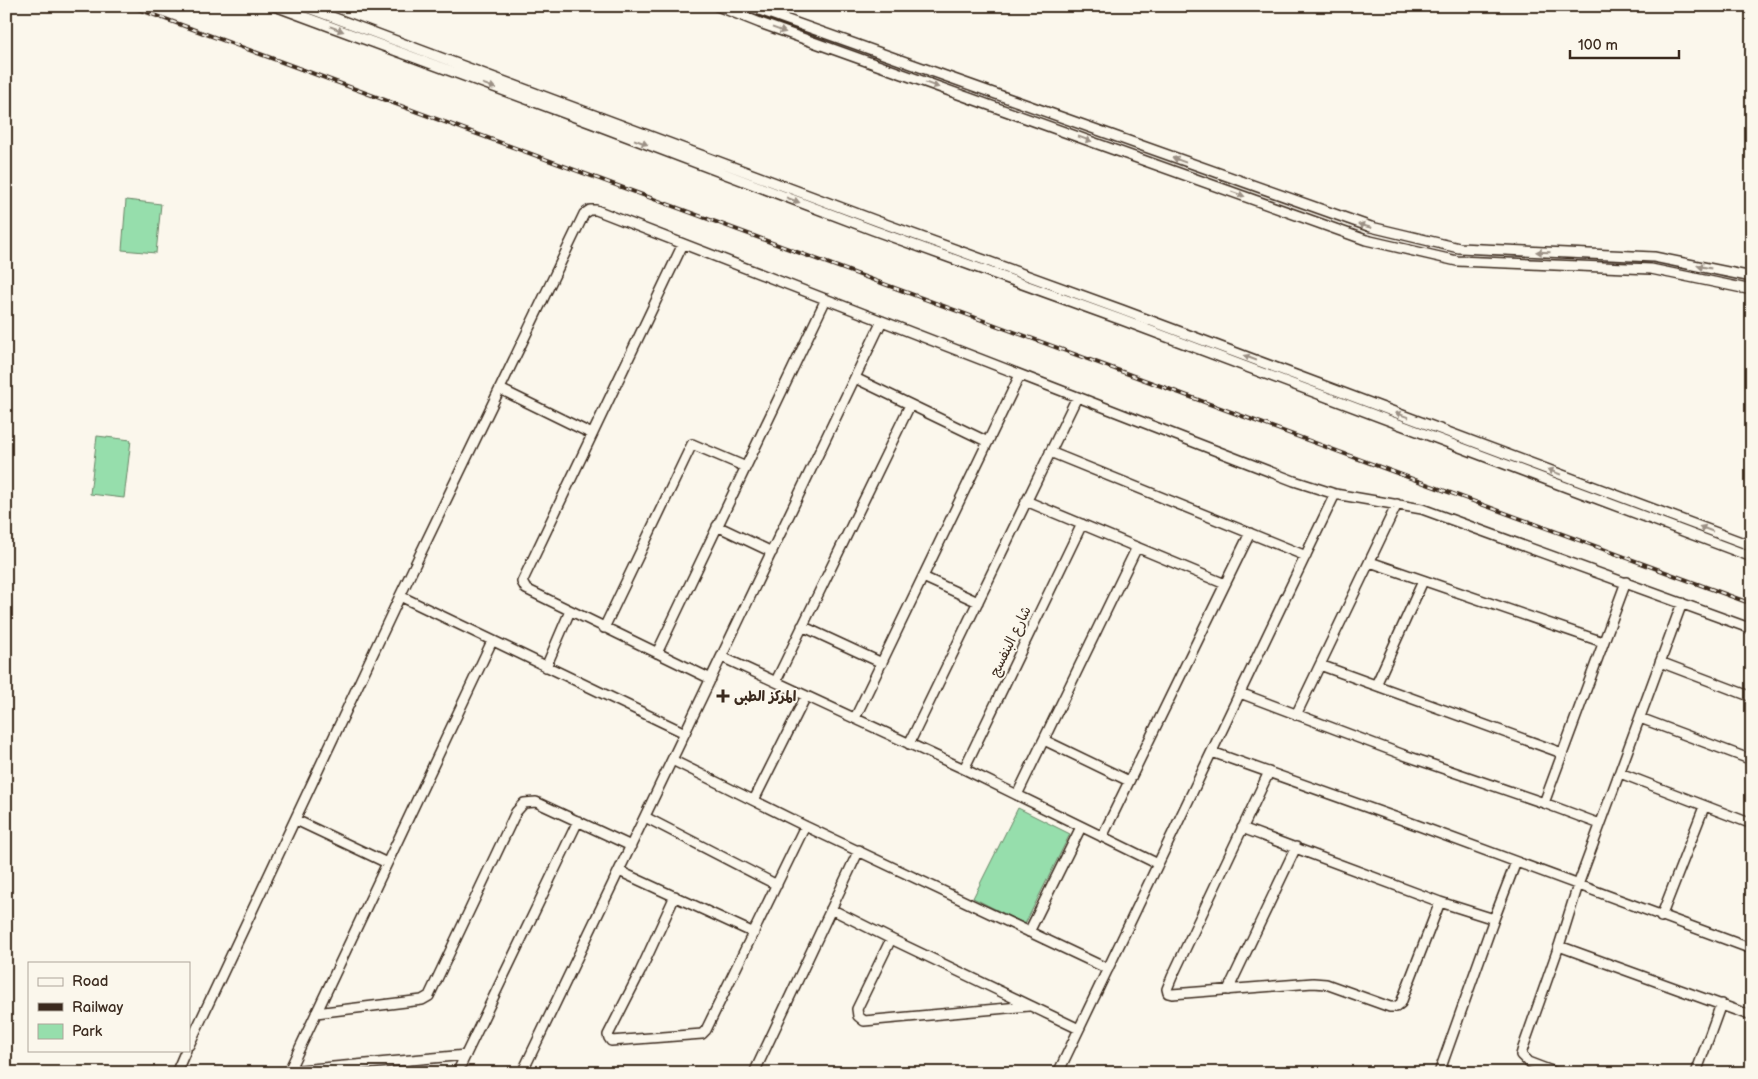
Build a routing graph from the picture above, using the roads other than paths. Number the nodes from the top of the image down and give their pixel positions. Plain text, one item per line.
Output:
1 (274, 6) edge
2 (304, 6) edge
3 (717, 6) edge
4 (748, 6) edge
5 (777, 6) edge
6 (780, 17) junction
7 (866, 48) junction
8 (862, 60) junction
9 (1388, 232) junction
10 (683, 244) junction
11 (1384, 244) junction
12 (1752, 276) edge
13 (1752, 290) edge
14 (826, 299) junction
15 (882, 321) junction
16 (1020, 375) junction
17 (855, 378) junction
18 (500, 389) junction
19 (1077, 397) junction
20 (910, 405) junction
21 (592, 434) junction
22 (988, 442) junction
23 (1050, 452) junction
24 (746, 467) junction
25 (1335, 494) junction
26 (1026, 501) junction
27 (1397, 504) junction
28 (1082, 524) junction
29 (717, 526) junction
30 (1250, 533) junction
31 (1752, 546) edge
32 (1137, 547) junction
33 (772, 552) junction
34 (1306, 556) junction
35 (1752, 557) edge
36 (1370, 562) junction
37 (923, 577) junction
38 (1423, 581) junction
39 (1626, 582) junction
40 (1225, 584) junction
41 (400, 596) junction
42 (978, 602) junction
43 (1682, 603) junction
44 (570, 611) junction
45 (802, 626) junction
46 (604, 628) junction
47 (1752, 629) edge
48 (492, 641) junction
49 (1603, 642) junction
50 (657, 653) junction
51 (722, 657) junction
52 (1660, 662) junction
53 (882, 663) junction
54 (1320, 665) junction
55 (546, 667) junction
56 (711, 679) junction
57 (776, 681) junction
58 (1376, 685) junction
59 (1240, 693) junction
60 (806, 696) junction
61 (1752, 697) edge
62 (1296, 715) junction
63 (855, 718) junction
64 (1640, 718) junction
65 (685, 733) junction
66 (1044, 740) junction
67 (910, 744) junction
68 (1212, 752) junction
69 (1562, 753) junction
70 (672, 760) junction
71 (1752, 760) edge
72 (964, 769) junction
73 (1269, 772) junction
74 (1620, 773) junction
75 (1129, 781) junction
76 (1017, 795) junction
77 (754, 800) junction
78 (1544, 803) junction
79 (1704, 807) junction
80 (645, 816) junction
81 (296, 820) junction
82 (578, 821) junction
83 (1600, 824) junction
84 (1752, 824) edge
85 (805, 826) junction
86 (1081, 827) junction
87 (1242, 828) junction
88 (1102, 837) junction
89 (631, 846) junction
90 (1296, 847) junction
91 (859, 850) junction
92 (1516, 862) junction
93 (387, 863) junction
94 (1158, 864) junction
95 (619, 871) junction
96 (777, 885) junction
97 (1578, 885) junction
98 (675, 896) junction
99 (1440, 902) junction
100 (831, 909) junction
101 (1661, 917) junction
102 (1494, 919) junction
103 (1029, 932) junction
104 (754, 933) junction
105 (891, 939) junction
106 (1559, 946) junction
107 (1752, 949) edge
108 (1108, 969) junction
109 (1228, 990) junction
110 (1721, 1004) junction
111 (1030, 1006) junction
112 (316, 1013) junction
113 (1752, 1016) edge
114 (1079, 1029) junction
115 (190, 1043) edge
116 (185, 1052) edge
117 (466, 1054) junction
118 (288, 1072) edge
119 (176, 1073) edge
120 (457, 1073) edge
121 (522, 1073) edge
122 (754, 1073) edge
123 (1058, 1073) edge
124 (1439, 1073) edge
125 (1557, 1073) edge
126 (1696, 1073) edge

1 -> 35 street
31 -> 2 street
3 -> 8 street
4 - 6 street
5 - 6 street
6 - 7 street
7 - 8 street
9 -> 7 street
8 -> 11 street
9 - 11 street
12 -> 9 street
10 - 14 street
10 - 18 street
10 - 21 street
11 - 13 street
14 - 15 street
14 - 24 street
15 - 16 street
15 - 17 street
16 - 19 street
16 - 22 street
17 - 20 street
17 - 33 street
18 - 21 street
18 - 41 street
19 - 23 street
19 - 25 street
20 - 22 street
20 - 45 street
21 - 44 street
22 - 37 street
23 - 26 street
23 - 30 street
24 - 29 street
24 - 46 street
25 - 27 street
25 - 34 street
26 - 28 street
26 - 42 street
27 - 36 street
27 - 39 street
28 - 32 street
28 - 72 street, شارع البنفسج
29 - 33 street
29 - 50 street
30 - 34 street
30 - 40 street
32 - 40 street
32 - 66 street
33 - 51 street
34 - 59 street
36 - 38 street
36 - 54 street
37 - 42 street
37 - 53 street
38 - 49 street
38 - 58 street
39 - 43 street
39 - 49 street
40 - 75 street
41 - 48 street
41 - 81 street
42 - 67 street
43 - 47 street
43 - 52 street
44 - 46 street
44 - 55 street
45 - 53 street
45 - 57 street
46 - 50 street
48 - 55 street
48 - 93 street
49 - 69 street
50 - 56 street
51 - 56 street
51 - 57 street
52 - 61 street
52 - 64 street
53 - 63 street
54 - 58 street
54 - 62 street
55 - 65 street
56 - 65 street
57 - 60 street
58 - 69 street
59 - 62 street
59 - 68 street
60 - 63 street
60 - 77 street
62 - 78 street
63 - 67 street
64 - 71 street
64 - 74 street
65 - 70 street
66 - 75 street
66 - 76 street
67 - 72 street
68 - 73 street
68 - 94 street
69 - 78 street
70 - 77 street
70 - 80 street
72 - 76 street
73 - 87 street
73 - 92 street
74 - 79 street
74 - 83 street
75 - 88 street
76 - 86 street
77 - 85 street
78 - 83 street
79 - 84 street
79 - 101 street
80 - 89 street
80 - 96 street
81 - 93 street
81 - 115 street
82 - 89 street
82 - 112 street
82 - 117 street
83 - 97 street
85 - 91 street
85 - 96 street
86 - 88 street
86 - 103 street
87 - 90 street
87 - 109 street
88 - 94 street
89 - 95 street
90 - 99 street
90 - 109 street
91 - 100 street
91 - 103 street
92 - 97 street
92 - 102 street
93 - 112 street
94 - 108 street
95 - 98 street
95 - 121 street
96 - 104 street
97 - 101 street
97 - 106 street
98 - 104 street
98 - 104 street
99 - 102 street
99 - 109 street
100 - 105 street
100 - 122 street
101 - 107 street
102 - 124 street
103 - 108 street
105 - 111 street
105 - 111 street
106 - 110 street
106 - 125 street
108 - 114 street
110 - 113 street
110 - 126 street
111 - 114 street
112 - 118 street
114 - 123 street
116 - 119 street
117 - 118 street
117 - 120 street

